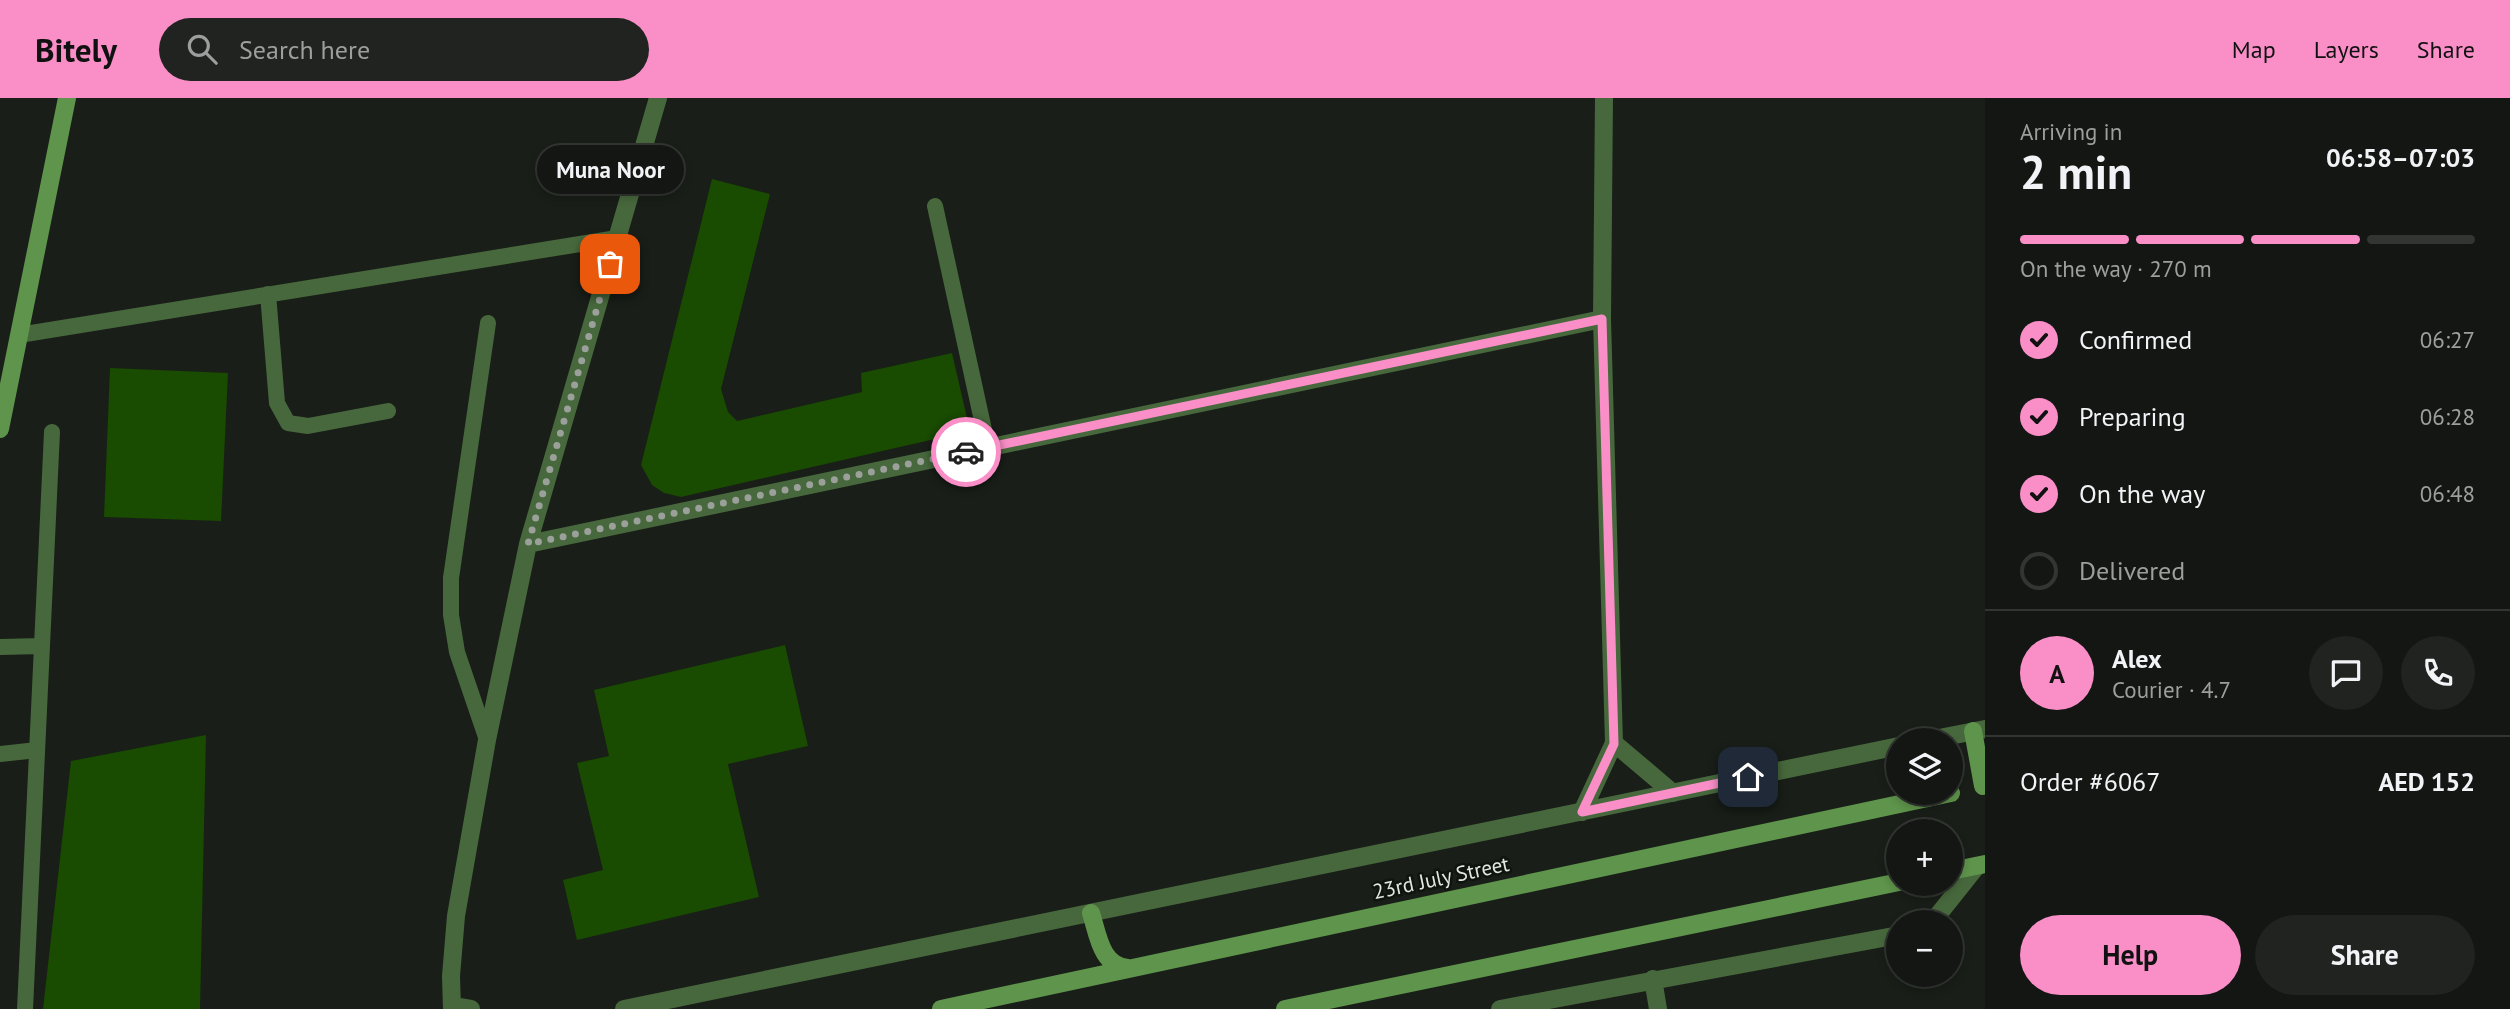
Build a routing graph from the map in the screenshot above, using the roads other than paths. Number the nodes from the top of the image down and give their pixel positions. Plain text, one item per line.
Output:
1 (67, 98) edge
2 (658, 98) edge
3 (1604, 98) edge
4 (934, 206) dead end
5 (617, 238) junction
6 (268, 295) junction
7 (1602, 319) junction
8 (488, 323) dead end
9 (19, 335) junction
10 (0, 341) edge
11 (388, 411) dead end
12 (0, 429) edge
13 (52, 432) dead end
14 (988, 447) junction
15 (528, 544) junction
16 (42, 646) junction
17 (0, 647) edge
18 (1979, 730) edge
19 (487, 740) junction
20 (1614, 744) junction
21 (1886, 749) edge
22 (37, 750) junction
23 (0, 754) edge
24 (1984, 786) edge
25 (1963, 790) edge
26 (1672, 793) junction
27 (1895, 805) edge
28 (1582, 812) junction
29 (1981, 865) edge
30 (1963, 869) edge
31 (1886, 885) edge
32 (1943, 910) edge
33 (1091, 913) junction
34 (1886, 937) edge
35 (1128, 968) junction
36 (1653, 979) junction
37 (458, 1008) edge
38 (25, 1009) edge
39 (624, 1009) edge
40 (941, 1009) edge
41 (1285, 1009) edge
42 (1500, 1009) edge
43 (1658, 1009) edge

1 - 9 main road
2 - 5 street
3 - 7 street
4 - 14 lane
5 - 6 lane
5 - 15 street
6 - 9 lane
6 - 11 lane
7 - 14 street
7 - 20 street
8 - 19 lane
9 - 10 main road
9 - 12 main road
13 - 16 lane
14 - 15 street
15 - 19 street
16 - 17 lane
16 - 22 lane
18 - 24 main road
19 - 37 street
20 - 26 street
20 - 28 street
21 - 26 street
22 - 23 lane
22 - 38 lane
24 - 25 main road, 23rd July Street
26 - 28 street
27 - 35 main road, 23rd July Street
28 - 33 street
29 - 30 main road
29 - 32 street
31 - 41 main road
33 - 35 main road
33 - 39 street
34 - 36 street
35 - 40 main road, 23rd July Street
36 - 42 street
36 - 43 street

